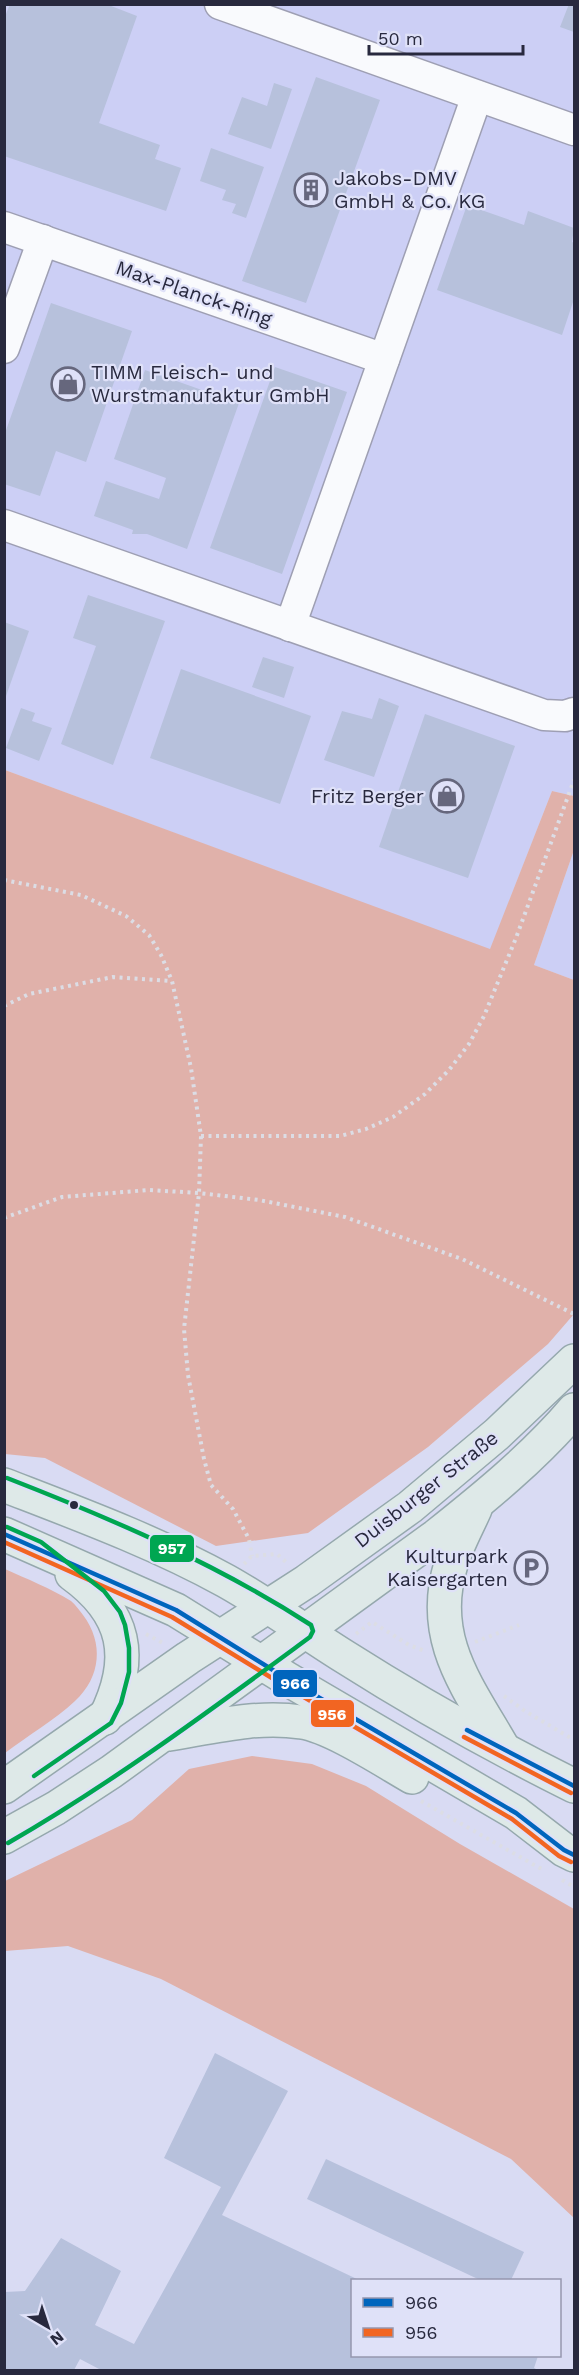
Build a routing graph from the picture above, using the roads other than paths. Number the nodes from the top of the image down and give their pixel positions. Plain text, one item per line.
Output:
1 (220, 4) edge
2 (477, 96) junction
3 (574, 130) edge
4 (4, 227) edge
5 (43, 240) junction
6 (4, 348) edge
7 (384, 358) junction
8 (4, 525) edge
9 (290, 626) junction
10 (574, 713) edge
11 (574, 1361) edge
12 (574, 1410) edge
13 (4, 1485) edge
14 (478, 1503) junction
15 (4, 1534) edge
16 (37, 1548) junction
17 (268, 1606) junction
18 (306, 1631) junction
19 (220, 1636) junction
20 (262, 1663) junction
21 (105, 1718) junction
22 (162, 1735) junction
23 (503, 1748) junction
24 (574, 1786) edge
25 (4, 1787) edge
26 (4, 1837) edge
27 (569, 1852) edge

1 - 2 street
2 - 3 street
2 - 7 street
4 - 5 street, Max-Planck-Ring
5 - 6 street
5 - 7 street, Max-Planck-Ring
7 - 9 street
8 - 9 street
9 - 10 street
11 - 17 main road, Duisburger Straße
12 - 14 main road, Duisburger Straße
13 - 17 main road
14 - 18 main road, Duisburger Straße
14 - 23 main road
15 - 16 main road
16 - 19 main road
16 - 21 main road
17 - 18 main road
17 - 19 main road, Duisburger Straße
18 - 20 main road, Duisburger Straße
18 - 23 main road
19 - 20 main road
19 - 21 main road, Duisburger Straße
20 - 22 main road, Duisburger Straße
20 - 27 main road
21 - 25 main road, Duisburger Straße
22 - 26 main road, Duisburger Straße
22 - 27 main road
23 - 24 main road

